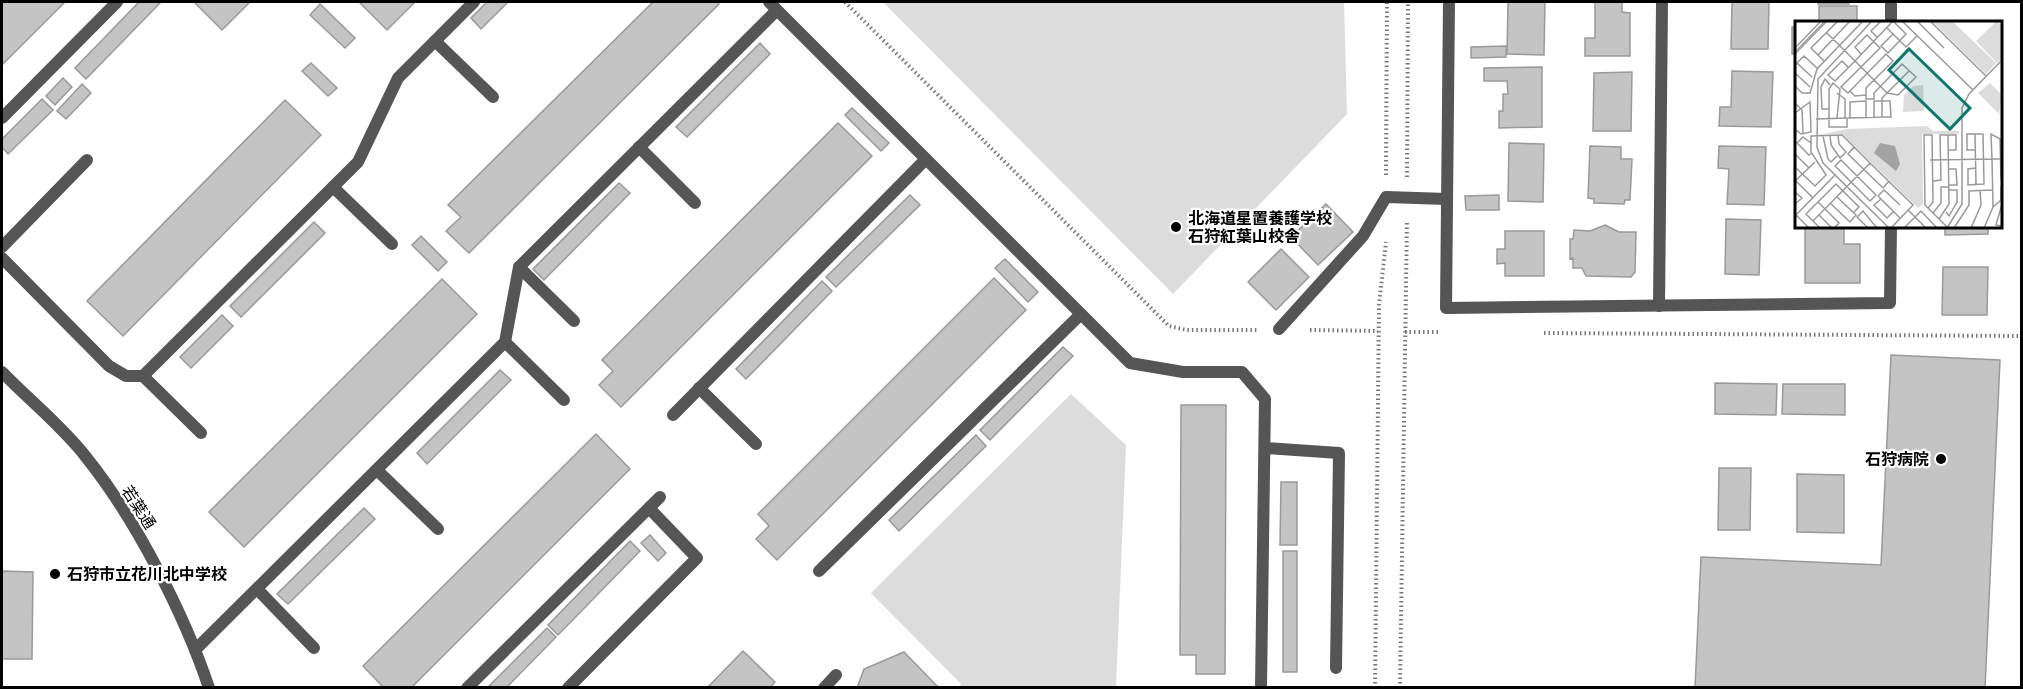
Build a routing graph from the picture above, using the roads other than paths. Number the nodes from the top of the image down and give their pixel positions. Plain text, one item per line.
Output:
1 (117, 2) edge
2 (474, 2) edge
3 (1449, 2) edge
4 (1662, 2) edge
5 (1891, 2) edge
6 (773, 6) edge
7 (1891, 21) edge
8 (435, 41) junction
9 (493, 97) dead end
10 (2, 118) edge
11 (639, 147) junction
12 (926, 159) junction
13 (87, 160) dead end
14 (333, 187) junction
15 (1447, 199) junction
16 (695, 203) dead end
17 (1891, 228) edge
18 (392, 244) dead end
19 (2, 248) edge
20 (2, 258) edge
21 (519, 267) junction
22 (1659, 306) junction
23 (1081, 314) junction
24 (574, 321) dead end
25 (1279, 329) road end
26 (505, 342) junction
27 (2, 372) edge
28 (143, 376) junction
29 (699, 388) junction
30 (564, 400) dead end
31 (673, 415) dead end
32 (201, 433) dead end
33 (756, 444) dead end
34 (1265, 448) junction
35 (376, 471) junction
36 (660, 497) dead end
37 (649, 508) junction
38 (438, 529) dead end
39 (819, 571) dead end
40 (257, 589) junction
41 (314, 648) dead end
42 (195, 650) junction
43 (1336, 668) dead end
44 (836, 675) dead end
45 (209, 687) edge
46 (467, 687) edge
47 (568, 687) edge
48 (824, 687) edge
49 (1261, 687) edge

1 - 10 street
2 - 8 street
3 - 15 street
4 - 22 street
5 - 7 street
6 - 11 street
6 - 12 street
8 - 9 street
8 - 14 street
11 - 16 street
11 - 21 street
12 - 23 street
12 - 29 street
13 - 19 street
14 - 18 street
14 - 28 street
15 - 22 street
15 - 25 street
17 - 22 street
20 - 28 street
21 - 24 street
21 - 26 street
23 - 34 street
23 - 39 street
26 - 30 street
26 - 35 street
27 - 42 street, 若葉通
28 - 32 street
29 - 31 street
29 - 33 street
34 - 43 street
34 - 49 street
35 - 38 street
35 - 40 street
36 - 37 street
37 - 46 street
37 - 47 street
40 - 41 street
40 - 42 street
42 - 45 street, 若葉通
44 - 48 street

